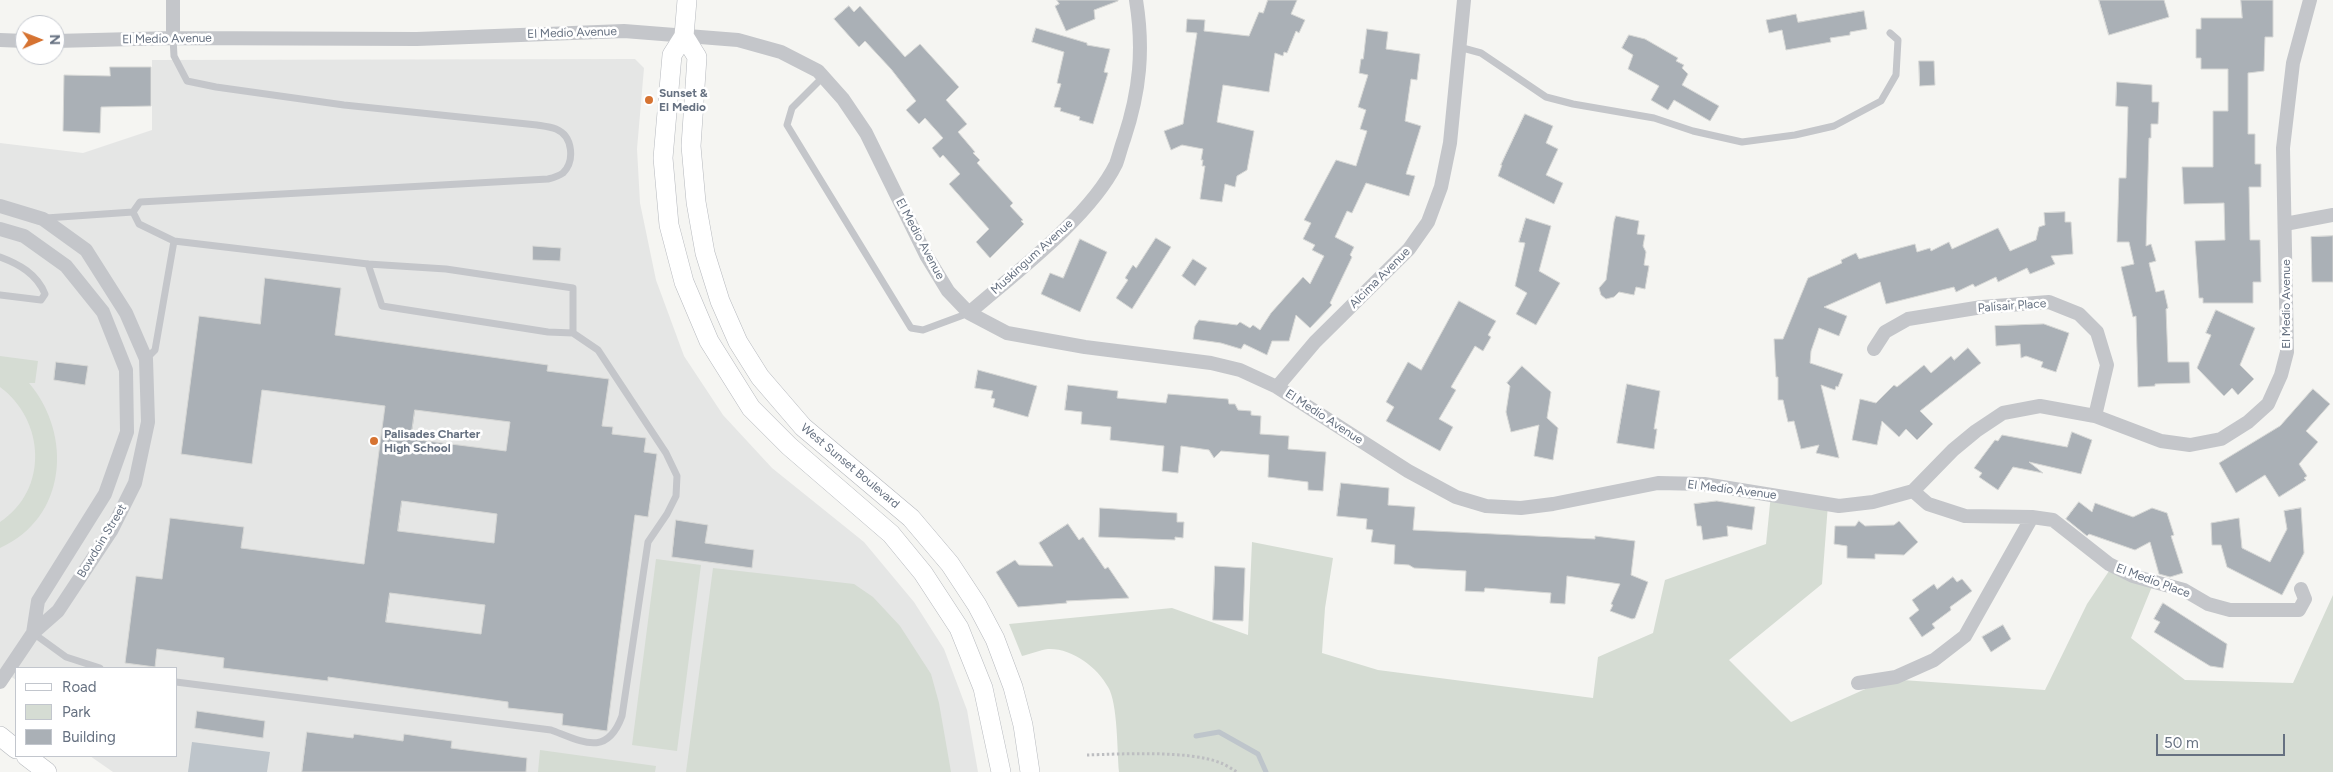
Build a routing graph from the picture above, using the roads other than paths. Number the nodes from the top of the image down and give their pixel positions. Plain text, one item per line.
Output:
1 (173, 0) edge
2 (687, 0) edge
3 (1136, 0) edge
4 (1464, 0) edge
5 (2310, 0) edge
6 (1890, 33) dead end
7 (684, 36) junction
8 (172, 38) junction
9 (0, 40) edge
10 (65, 40) edge
11 (15, 41) edge
12 (1459, 47) junction
13 (824, 77) junction
14 (0, 206) edge
15 (133, 212) junction
16 (2333, 216) edge
17 (43, 218) junction
18 (2285, 224) junction
19 (0, 229) edge
20 (174, 241) junction
21 (0, 257) edge
22 (368, 264) junction
23 (0, 295) edge
24 (969, 313) junction
25 (573, 333) junction
26 (1874, 349) dead end
27 (146, 359) junction
28 (1277, 387) junction
29 (2095, 416) junction
30 (1913, 491) junction
31 (2032, 517) junction
32 (2301, 589) dead end
33 (33, 633) junction
34 (97, 667) edge
35 (0, 682) edge
36 (178, 682) edge
37 (1858, 683) dead end
38 (0, 736) edge
39 (15, 748) edge
40 (27, 757) edge
41 (47, 772) edge
42 (1001, 772) edge
43 (1030, 772) edge

1 - 8 street
2 - 7 main road, West Sunset Boulevard
3 - 24 street, Muskingum Avenue
4 - 12 street, Alcima Avenue
5 - 18 street, El Medio Avenue
6 - 12 lane
7 - 8 street, El Medio Avenue
7 - 13 street, El Medio Avenue
7 - 42 main road, West Sunset Boulevard
7 - 43 main road, West Sunset Boulevard
8 - 10 street, El Medio Avenue
8 - 15 lane
9 - 11 street
12 - 28 street, Alcima Avenue
13 - 24 street, El Medio Avenue
13 - 24 lane
14 - 17 street, Bowdoin Street
15 - 17 lane
15 - 20 lane
16 - 18 street
17 - 27 street, Bowdoin Street
18 - 29 street, El Medio Avenue
19 - 33 street, Bowdoin Street
20 - 22 lane
20 - 27 lane
21 - 23 lane
22 - 25 lane
22 - 25 lane
24 - 28 street, El Medio Avenue
25 - 36 lane
26 - 29 street, Palisair Place
27 - 33 street, Bowdoin Street
28 - 30 street, El Medio Avenue
29 - 30 street, El Medio Avenue
30 - 31 street, El Medio Place
31 - 32 street, El Medio Place
31 - 37 street
33 - 34 lane
33 - 35 street, Bowdoin Street
38 - 39 main road
40 - 41 main road

